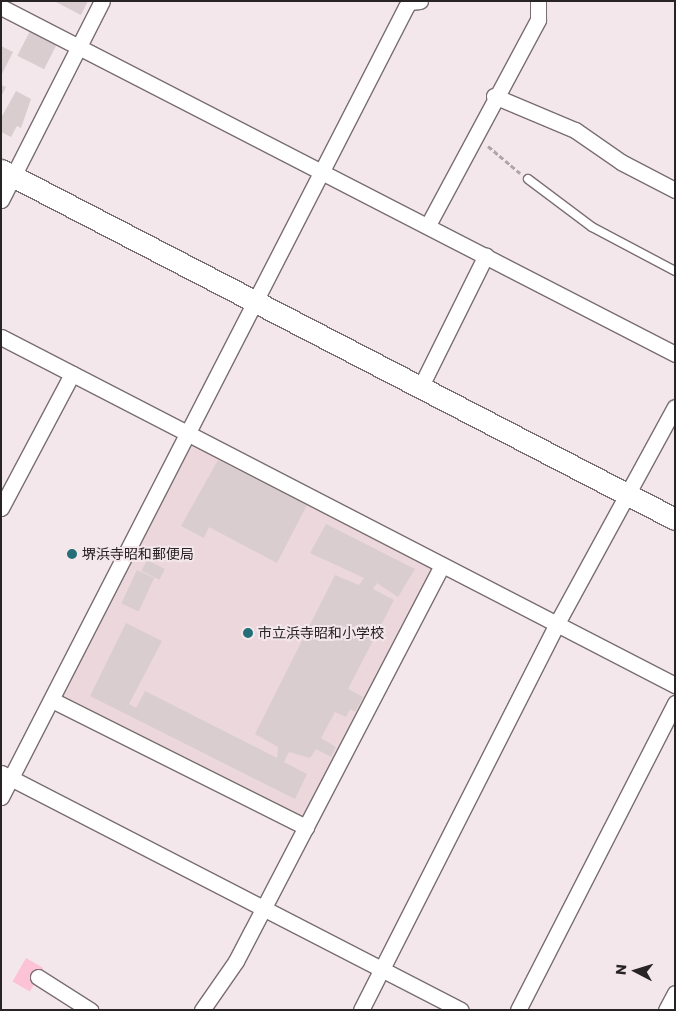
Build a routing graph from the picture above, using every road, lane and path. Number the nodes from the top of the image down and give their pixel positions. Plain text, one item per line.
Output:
1 (102, 1) edge
2 (420, 1) edge
3 (538, 1) edge
4 (400, 4) edge
5 (1, 7) edge
6 (78, 46) junction
7 (494, 96) junction
8 (474, 135) junction
9 (323, 172) junction
10 (7, 173) edge
11 (528, 180) joint
12 (675, 190) edge
13 (1, 200) edge
14 (428, 225) junction
15 (486, 255) junction
16 (675, 271) edge
17 (256, 303) junction
18 (1, 337) edge
19 (675, 354) edge
20 (72, 374) junction
21 (420, 388) junction
22 (675, 407) edge
23 (190, 436) junction
24 (629, 496) junction
25 (1, 508) edge
26 (675, 519) edge
27 (442, 566) junction
28 (556, 625) junction
29 (675, 685) edge
30 (54, 701) junction
31 (675, 703) edge
32 (6, 776) edge
33 (1, 797) edge
34 (306, 827) junction
35 (263, 909) junction
36 (381, 969) junction
37 (38, 976) dead end
38 (675, 993) edge
39 (90, 1010) edge
40 (202, 1010) edge
41 (361, 1010) edge
42 (460, 1010) edge
43 (518, 1010) edge
44 (666, 1010) edge

1 - 6 street
2 - 4 street
3 - 7 street
4 - 9 street
5 - 6 street
6 - 9 street
6 - 10 street
7 - 8 street
7 - 12 street
8 - 11 path
8 - 14 street
9 - 14 street
9 - 17 street
10 - 13 street
10 - 17 street
11 - 16 lane
14 - 15 street
15 - 19 street
15 - 21 street
17 - 21 street
17 - 23 street
18 - 20 street
20 - 23 street
20 - 25 street
21 - 24 street
22 - 24 street
23 - 27 street
23 - 30 street
24 - 26 street
24 - 28 street
27 - 28 street
27 - 34 street
28 - 29 street
28 - 36 street
30 - 32 street
30 - 34 street
31 - 43 street
32 - 33 street
32 - 35 street
34 - 35 street
35 - 36 street
35 - 40 street
36 - 41 street
36 - 42 street
37 - 39 street
38 - 44 street

